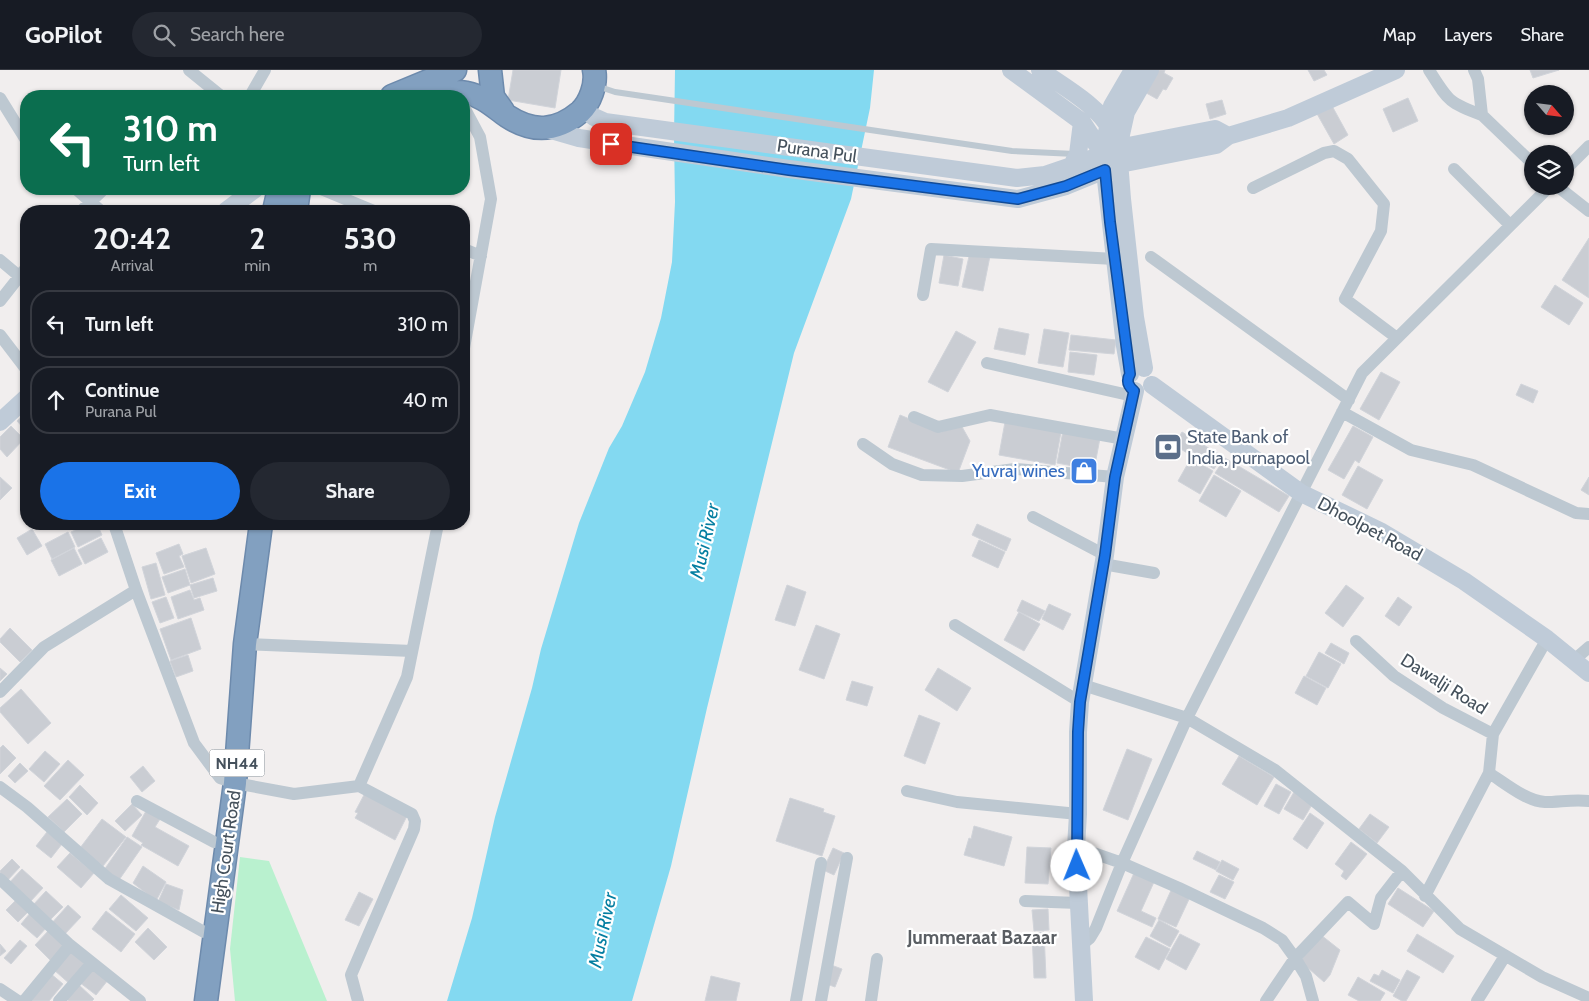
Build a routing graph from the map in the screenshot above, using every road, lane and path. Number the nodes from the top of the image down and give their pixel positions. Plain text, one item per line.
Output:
1 (189, 70) edge
2 (264, 70) edge
3 (490, 70) edge
4 (1011, 70) edge
5 (1040, 70) edge
6 (1133, 70) edge
7 (1150, 70) edge
8 (1396, 70) edge
9 (1429, 70) edge
10 (1474, 70) edge
11 (594, 77) edge
12 (209, 90) edge
13 (253, 90) edge
14 (470, 93) edge
15 (0, 98) edge
16 (583, 109) junction
17 (1482, 115) junction
18 (470, 116) edge
19 (507, 116) junction
20 (1082, 122) junction
21 (1108, 124) junction
22 (548, 128) junction
23 (20, 130) edge
24 (1589, 146) edge
25 (1524, 156) edge
26 (1112, 159) junction
27 (1074, 160) junction
28 (1574, 161) edge
29 (1454, 169) dead end
30 (1253, 188) dead end
31 (83, 195) edge
32 (97, 195) edge
33 (248, 195) edge
34 (335, 195) edge
35 (1541, 195) edge
36 (1569, 195) edge
37 (90, 201) junction
38 (86, 205) edge
39 (94, 205) edge
40 (234, 205) edge
41 (360, 205) edge
42 (1589, 210) edge
43 (1510, 225) junction
44 (470, 251) edge
45 (481, 256) junction
46 (1151, 257) dead end
47 (1114, 259) junction
48 (0, 260) edge
49 (20, 271) edge
50 (20, 275) edge
51 (923, 295) dead end
52 (0, 301) edge
53 (470, 316) edge
54 (0, 335) edge
55 (1397, 338) junction
56 (20, 361) edge
57 (987, 363) dead end
58 (1137, 371) junction
59 (1152, 385) junction
60 (1134, 394) junction
61 (1349, 400) junction
62 (20, 404) edge
63 (1342, 412) junction
64 (914, 417) dead end
65 (0, 422) edge
66 (1124, 439) junction
67 (863, 444) dead end
68 (1115, 477) junction
69 (1301, 493) junction
70 (1589, 514) edge
71 (1032, 517) dead end
72 (116, 530) edge
73 (247, 530) edge
74 (260, 530) edge
75 (437, 530) edge
76 (1104, 559) junction
77 (1154, 573) dead end
78 (136, 590) junction
79 (955, 625) dead end
80 (1547, 639) junction
81 (1356, 641) dead end
82 (245, 644) junction
83 (1589, 647) edge
84 (412, 651) junction
85 (1574, 660) junction
86 (1589, 673) edge
87 (0, 692) edge
88 (1082, 694) junction
89 (1187, 718) junction
90 (1494, 734) junction
91 (1489, 773) junction
92 (228, 780) junction
93 (0, 786) edge
94 (359, 786) junction
95 (907, 791) dead end
96 (137, 801) dead end
97 (1589, 801) edge
98 (1078, 814) junction
99 (214, 842) junction
100 (1076, 847) junction
101 (847, 858) dead end
102 (821, 863) dead end
103 (1122, 863) junction
104 (1402, 871) junction
105 (0, 879) edge
106 (1425, 896) junction
107 (1025, 901) dead end
108 (1078, 903) junction
109 (204, 932) junction
110 (70, 945) junction
111 (1080, 946) junction
112 (1505, 956) junction
113 (1295, 958) junction
114 (878, 959) dead end
115 (92, 963) junction
116 (0, 989) edge
117 (1589, 998) edge
118 (18, 1001) edge
119 (24, 1001) edge
120 (59, 1001) edge
121 (140, 1001) edge
122 (194, 1001) edge
123 (206, 1001) edge
124 (358, 1001) edge
125 (796, 1001) edge
126 (821, 1001) edge
127 (871, 1001) edge
128 (1084, 1001) edge
129 (1266, 1001) edge
130 (1314, 1001) edge
131 (1476, 1001) edge

1 - 12 street
2 - 13 street
3 - 19 highway
4 - 20 main road
5 - 21 main road
6 - 21 main road
7 - 26 main road
8 - 26 main road
9 - 17 street
10 - 17 street
11 - 16 highway
11 - 27 lane
14 - 19 highway
15 - 23 street
16 - 22 highway
16 - 27 main road, Purana Pul
17 - 25 street
18 - 45 street
19 - 22 highway
20 - 26 main road
20 - 27 main road
21 - 26 main road
22 - 26 main road, Purana Pul
24 - 28 street
26 - 27 main road, Purana Pul
26 - 47 main road
26 - 58 main road
29 - 43 street
30 - 55 street
31 - 37 street
32 - 37 street
33 - 40 main road
34 - 41 street
35 - 43 street
36 - 42 street
37 - 38 street
37 - 39 street
43 - 55 street
44 - 45 street
45 - 53 street
46 - 61 street
47 - 51 street
47 - 58 main road
48 - 49 street
50 - 52 street
54 - 56 street
55 - 61 street
57 - 60 street
58 - 59 main road
58 - 60 main road
59 - 60 main road
59 - 69 main road, Dhoolpet Road
60 - 66 main road
61 - 63 street
62 - 65 main road
63 - 69 street
63 - 70 street
64 - 66 street
66 - 68 main road
67 - 68 street
68 - 76 main road
69 - 80 main road, Dhoolpet Road
69 - 89 street
71 - 76 street
72 - 78 street
73 - 92 highway, High Court Road / NH44
74 - 82 highway, High Court Road / NH44
75 - 84 street
76 - 77 street
76 - 88 main road
78 - 87 street
78 - 92 street
79 - 88 street
80 - 85 main road, Dhoolpet Road
80 - 90 street
81 - 90 street, Dawalji Road
82 - 84 street
82 - 92 highway, High Court Road / NH44
83 - 85 street
84 - 94 street
85 - 86 main road, Dhoolpet Road
88 - 89 street
88 - 98 main road
89 - 103 street
89 - 104 street
90 - 91 street
91 - 97 street
91 - 106 street
92 - 94 street
92 - 99 highway, High Court Road / NH44
92 - 123 highway, High Court Road / NH44
93 - 109 street
94 - 124 street
95 - 98 street
96 - 99 street
98 - 100 main road
99 - 109 highway, High Court Road / NH44
100 - 103 street
100 - 108 main road
101 - 126 street
102 - 125 street
103 - 111 street
103 - 113 street
104 - 106 street
104 - 113 street
105 - 110 street
106 - 112 street
107 - 108 street
108 - 111 main road
109 - 122 highway, High Court Road / NH44
110 - 115 street
110 - 119 street
111 - 128 main road
112 - 117 street
112 - 131 street
113 - 129 street
113 - 130 street
114 - 127 street
115 - 120 street
115 - 121 street
116 - 118 street

